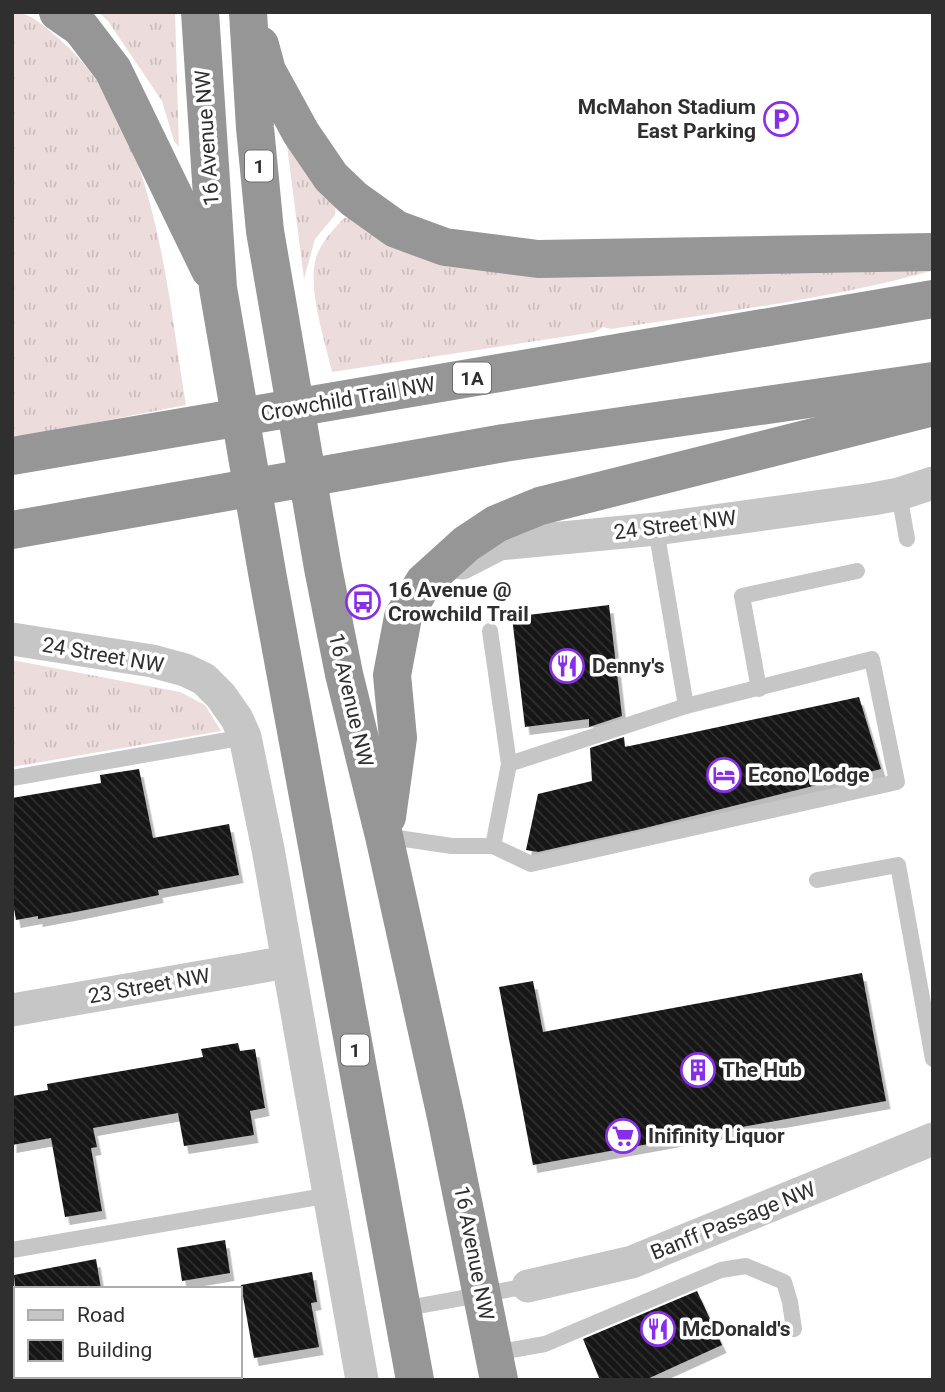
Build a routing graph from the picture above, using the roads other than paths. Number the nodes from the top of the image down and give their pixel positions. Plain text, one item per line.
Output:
1 (58, 12) edge
2 (200, 12) edge
3 (249, 12) edge
4 (933, 252) edge
5 (218, 288) junction
6 (933, 299) edge
7 (933, 381) edge
8 (933, 407) edge
9 (12, 456) edge
10 (933, 483) edge
11 (886, 497) junction
12 (656, 529) junction
13 (12, 530) edge
14 (907, 539) dead end
15 (857, 571) dead end
16 (424, 582) junction
17 (490, 631) dead end
18 (12, 639) edge
19 (759, 689) junction
20 (686, 706) junction
21 (245, 737) junction
22 (509, 764) junction
23 (12, 778) edge
24 (384, 836) junction
25 (493, 846) junction
26 (817, 880) dead end
27 (287, 962) junction
28 (12, 1010) edge
29 (933, 1059) edge
30 (933, 1139) edge
31 (330, 1195) junction
32 (12, 1250) edge
33 (528, 1286) joint
34 (482, 1294) junction
35 (402, 1308) junction
36 (794, 1329) dead end
37 (496, 1366) edge
38 (362, 1380) edge
39 (415, 1380) edge

1 - 5 highway
2 - 5 highway, 16 Avenue NW / 1
3 - 4 highway
3 - 24 highway, 16 Avenue NW / 1
5 - 35 highway, 16 Avenue NW / 1
6 - 9 highway, Crowchild Trail NW / 1A
7 - 13 highway
8 - 16 highway
10 - 11 street, 24 Street NW
11 - 12 street, 24 Street NW
11 - 14 lane
12 - 16 street, 24 Street NW
12 - 20 lane
15 - 19 lane
16 - 24 highway
17 - 22 lane
18 - 21 street, 24 Street NW
19 - 20 lane
19 - 25 lane
20 - 22 lane
21 - 23 lane
21 - 27 street
22 - 25 lane
24 - 25 lane
24 - 34 highway, 16 Avenue NW / 1
26 - 29 lane
27 - 28 street, 23 Street NW
27 - 31 street
30 - 33 street, Banff Passage NW
31 - 32 lane
31 - 38 street
33 - 34 lane
34 - 35 lane
34 - 37 highway, 16 Avenue NW / 1
35 - 39 highway, 16 Avenue NW / 1
36 - 37 lane

